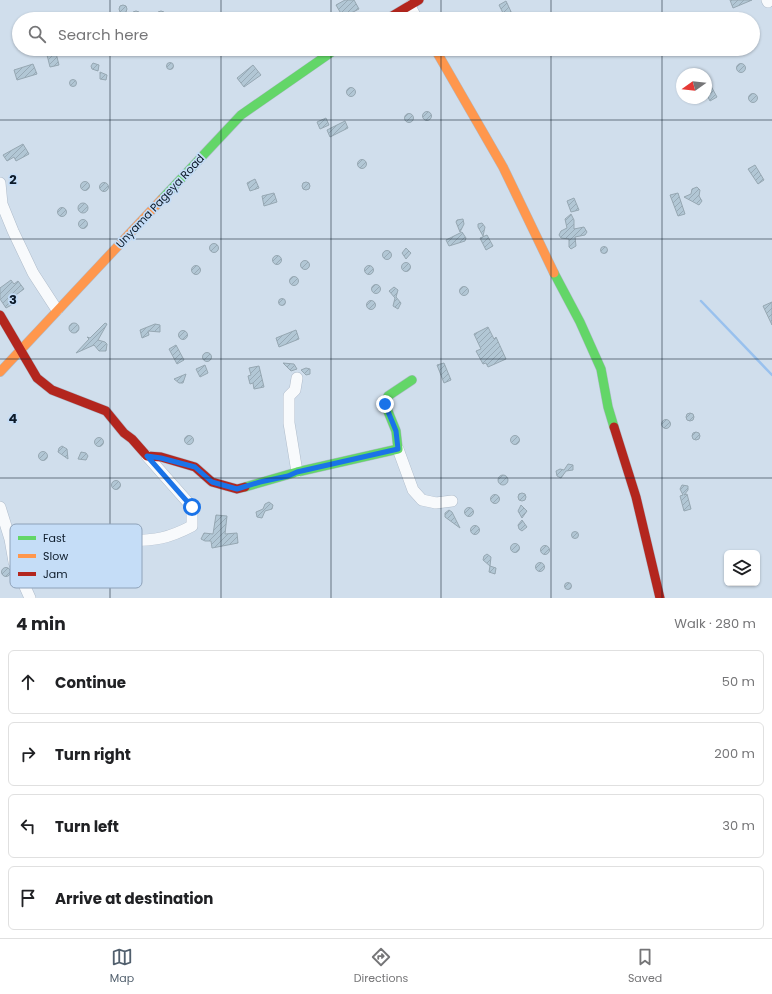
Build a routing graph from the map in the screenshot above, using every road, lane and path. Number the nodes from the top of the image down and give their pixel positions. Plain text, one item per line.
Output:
1 (415, 3) edge
2 (399, 12) edge
3 (326, 56) edge
4 (439, 56) edge
5 (0, 183) edge
6 (57, 310) junction
7 (0, 315) edge
8 (21, 349) junction
9 (0, 372) edge
10 (297, 378) dead end
11 (412, 380) dead end
12 (398, 449) junction
13 (147, 456) junction
14 (297, 472) junction
15 (452, 501) dead end
16 (0, 507) edge
17 (10, 539) edge
18 (142, 540) edge
19 (26, 588) edge
20 (30, 598) edge
21 (660, 598) edge

1 - 2 street
3 - 6 street, Unyama Pageya Road
4 - 21 street
5 - 6 street
6 - 8 street, Unyama Pageya Road
7 - 8 street
8 - 9 street, Unyama Pageya Road
8 - 13 street
10 - 14 street
11 - 12 street
12 - 14 street
12 - 15 street
13 - 14 street
13 - 18 street
16 - 17 street
19 - 20 street

